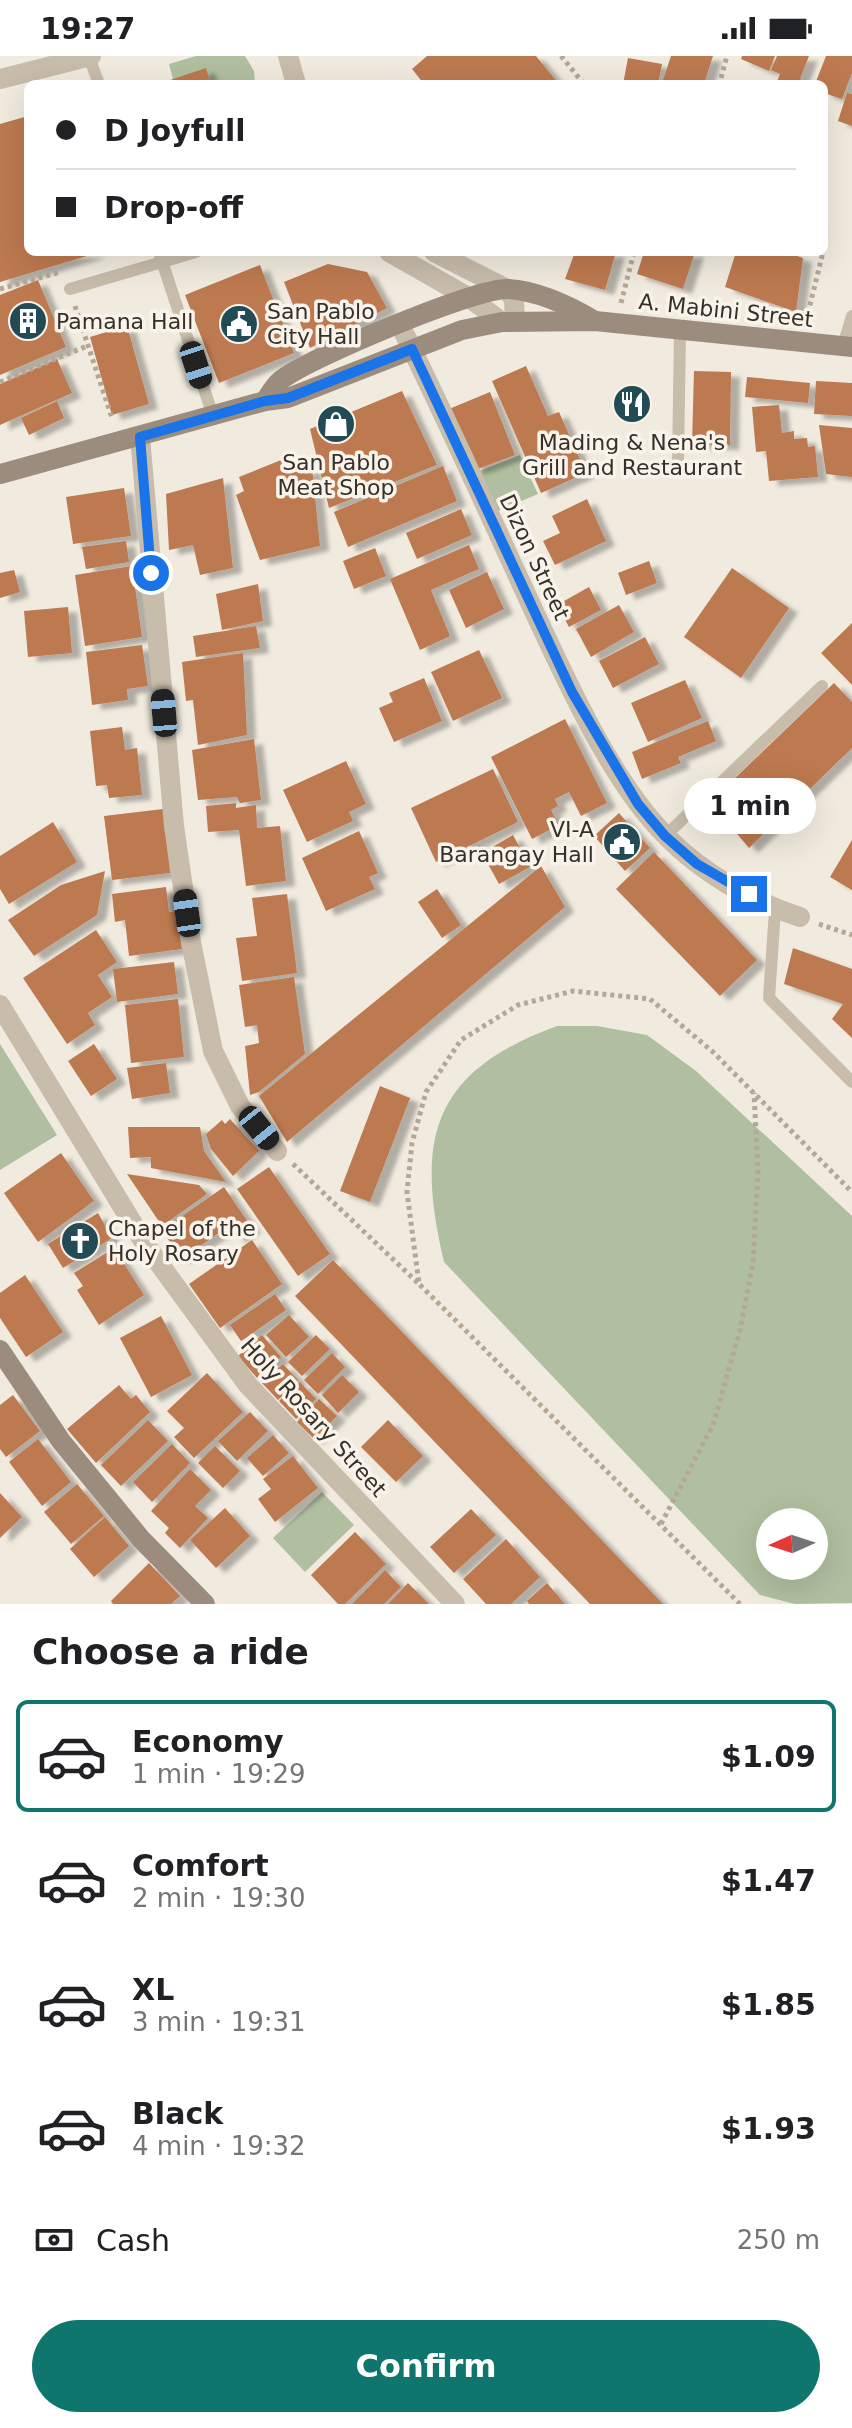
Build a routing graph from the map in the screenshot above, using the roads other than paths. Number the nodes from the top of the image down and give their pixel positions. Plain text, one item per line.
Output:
1 (90, 56) edge
2 (288, 56) edge
3 (0, 79) edge
4 (98, 80) edge
5 (295, 80) edge
6 (396, 256) edge
7 (442, 256) edge
8 (160, 257) edge
9 (70, 289) road end
10 (507, 289) junction
11 (468, 297) junction
12 (852, 316) edge
13 (595, 321) junction
14 (509, 322) junction
15 (400, 325) junction
16 (680, 329) junction
17 (848, 347) edge
18 (412, 349) junction
19 (265, 401) junction
20 (213, 416) junction
21 (140, 437) junction
22 (678, 464) dead end
23 (0, 474) edge
24 (822, 686) dead end
25 (665, 836) junction
26 (775, 910) junction
27 (800, 917) road end
28 (3, 1016) edge
29 (852, 1082) edge
30 (277, 1151) road end
31 (0, 1350) edge
32 (205, 1604) edge
33 (455, 1604) edge

1 - 3 street
1 - 4 lane
2 - 5 street
6 - 11 street
7 - 10 street
8 - 9 lane
8 - 20 lane
10 - 11 street, A. Mabini Street
10 - 13 street, A. Mabini Street
10 - 14 street
11 - 14 street
11 - 15 street, A. Mabini Street
12 - 17 lane
13 - 14 street, A. Mabini Street
13 - 16 street, A. Mabini Street
14 - 18 street, A. Mabini Street
15 - 18 street, Dizon Street
15 - 19 street, A. Mabini Street
16 - 17 street, A. Mabini Street
16 - 22 lane
18 - 19 street, A. Mabini Street
18 - 25 street, Dizon Street
19 - 20 street, A. Mabini Street
20 - 21 street, A. Mabini Street
21 - 23 street, A. Mabini Street
21 - 30 street
24 - 25 lane
25 - 26 street, Dizon Street
26 - 27 street, Dizon Street
26 - 29 lane
28 - 33 street, Holy Rosary Street
31 - 32 street

